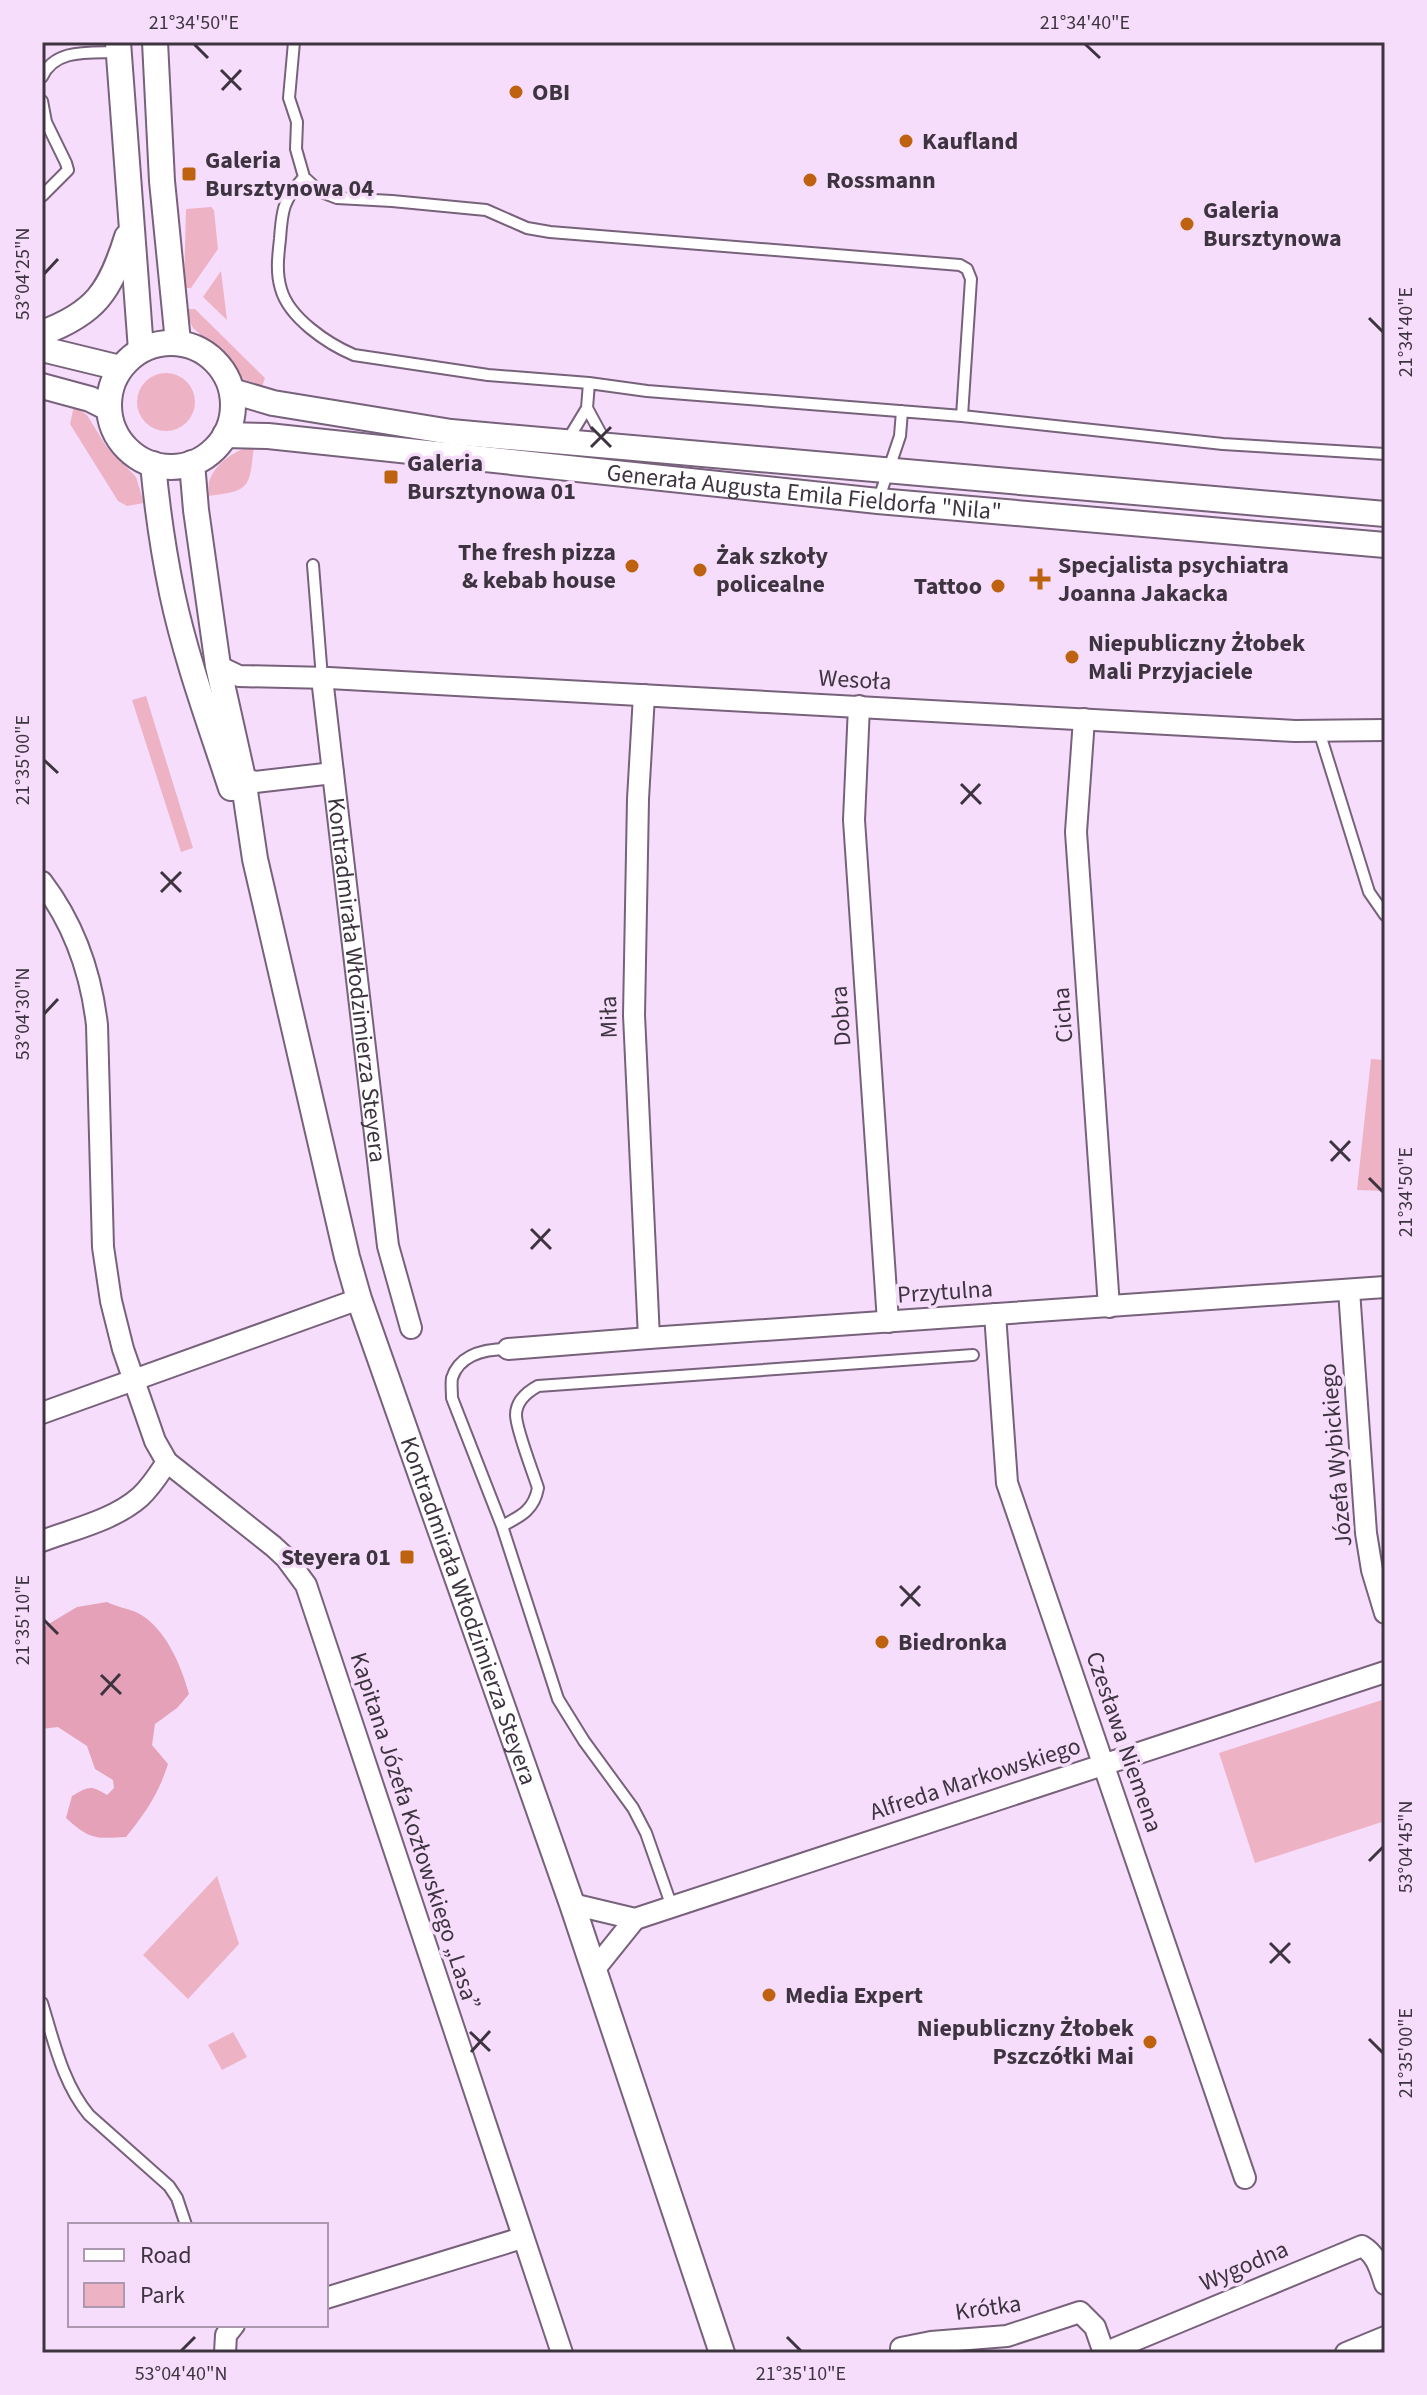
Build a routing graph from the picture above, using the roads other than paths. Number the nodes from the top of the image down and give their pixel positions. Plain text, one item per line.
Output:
1 (155, 42) edge
2 (294, 42) edge
3 (119, 47) edge
4 (42, 77) edge
5 (42, 101) edge
6 (44, 124) edge
7 (304, 177) junction
8 (42, 196) edge
9 (131, 223) junction
10 (42, 333) edge
11 (178, 342) junction
12 (42, 349) edge
13 (141, 350) junction
14 (120, 368) junction
15 (589, 383) junction
16 (42, 386) edge
17 (232, 391) junction
18 (108, 408) junction
19 (587, 408) junction
20 (902, 411) junction
21 (962, 416) junction
22 (225, 435) junction
23 (566, 443) junction
24 (608, 446) junction
25 (1385, 454) edge
26 (192, 463) junction
27 (153, 464) junction
28 (890, 471) junction
29 (878, 501) junction
30 (1385, 514) edge
31 (1385, 545) edge
32 (313, 565) dead end
33 (218, 666) junction
34 (322, 678) junction
35 (644, 695) junction
36 (859, 706) junction
37 (1084, 719) junction
38 (1385, 730) edge
39 (1319, 731) junction
40 (223, 763) junction
41 (333, 773) junction
42 (243, 778) junction
43 (255, 859) junction
44 (42, 882) edge
45 (1385, 915) edge
46 (1385, 1287) edge
47 (1349, 1290) junction
48 (359, 1299) junction
49 (1109, 1307) junction
50 (995, 1314) junction
51 (888, 1322) junction
52 (411, 1328) dead end
53 (649, 1338) junction
54 (508, 1349) joint
55 (973, 1355) dead end
56 (134, 1381) junction
57 (42, 1413) edge
58 (167, 1462) junction
59 (502, 1526) junction
60 (42, 1541) edge
61 (1385, 1613) edge
62 (1385, 1672) edge
63 (1104, 1764) junction
64 (572, 1904) junction
65 (672, 1907) junction
66 (635, 1919) junction
67 (594, 1970) junction
68 (42, 2003) edge
69 (1245, 2178) dead end
70 (185, 2223) edge
71 (522, 2238) junction
72 (1385, 2284) edge
73 (328, 2297) edge
74 (231, 2327) edge
75 (1385, 2337) edge
76 (901, 2348) dead end
77 (225, 2353) edge
78 (562, 2353) edge
79 (722, 2353) edge
80 (1104, 2353) edge
81 (1346, 2353) edge

1 - 11 street
2 - 7 lane
3 - 4 lane
3 - 9 street
5 - 6 lane
6 - 8 lane
7 - 15 lane
7 - 21 lane
9 - 10 street
9 - 13 street
11 - 13 street
11 - 17 street
12 - 14 street
13 - 14 street
14 - 18 street
15 - 19 lane
15 - 20 lane
16 - 18 street
17 - 22 street
17 - 23 street, Generała Augusta Emila Fieldorfa "Nila"
18 - 27 street
19 - 23 lane
19 - 24 lane
20 - 21 lane
20 - 28 lane
21 - 25 lane
22 - 26 street
22 - 29 street, Generała Augusta Emila Fieldorfa "Nila"
23 - 24 street, Generała Augusta Emila Fieldorfa "Nila"
24 - 28 street, Generała Augusta Emila Fieldorfa "Nila"
26 - 27 street
26 - 33 street, Kontradmirała Włodzimierza Steyera
27 - 40 street, Kontradmirała Włodzimierza Steyera
28 - 29 lane
28 - 30 street, Generała Augusta Emila Fieldorfa "Nila"
29 - 31 street, Generała Augusta Emila Fieldorfa "Nila"
32 - 34 lane
33 - 34 street, Wesoła
33 - 42 street, Kontradmirała Włodzimierza Steyera
34 - 35 street, Wesoła
34 - 41 street, Kontradmirała Włodzimierza Steyera
35 - 36 street, Wesoła
35 - 53 street, Miła
36 - 37 street, Wesoła
36 - 51 street, Dobra
37 - 39 street, Wesoła
37 - 49 street, Cicha
38 - 39 street, Wesoła
39 - 45 lane
40 - 42 street
40 - 43 street, Kontradmirała Włodzimierza Steyera
41 - 42 street
41 - 52 street, Kontradmirała Włodzimierza Steyera
42 - 43 street, Kontradmirała Włodzimierza Steyera
43 - 48 street, Kontradmirała Włodzimierza Steyera
44 - 56 street, Kapitana Józefa Kozłowskiego „Lasa”
46 - 47 street, Przytulna
47 - 49 street, Przytulna
47 - 61 street, Józefa Wybickiego
48 - 56 street
48 - 64 street, Kontradmirała Włodzimierza Steyera
49 - 50 street, Przytulna
50 - 51 street, Przytulna
50 - 63 street, Czesława Niemena
51 - 53 street, Przytulna
53 - 54 street, Przytulna
54 - 59 lane
55 - 59 lane
56 - 57 street
56 - 58 street, Kapitana Józefa Kozłowskiego „Lasa”
58 - 60 street
58 - 71 street, Kapitana Józefa Kozłowskiego „Lasa”
59 - 65 lane
62 - 63 street, Alfreda Markowskiego
63 - 65 street, Alfreda Markowskiego
63 - 69 street, Czesława Niemena
64 - 66 street
64 - 67 street, Kontradmirała Włodzimierza Steyera
65 - 66 street, Alfreda Markowskiego
66 - 67 street
67 - 79 street, Kontradmirała Włodzimierza Steyera
68 - 70 lane
71 - 73 street
71 - 78 street, Kapitana Józefa Kozłowskiego „Lasa”
72 - 80 street, Wygodna
74 - 77 street
75 - 81 street
76 - 80 street, Krótka

